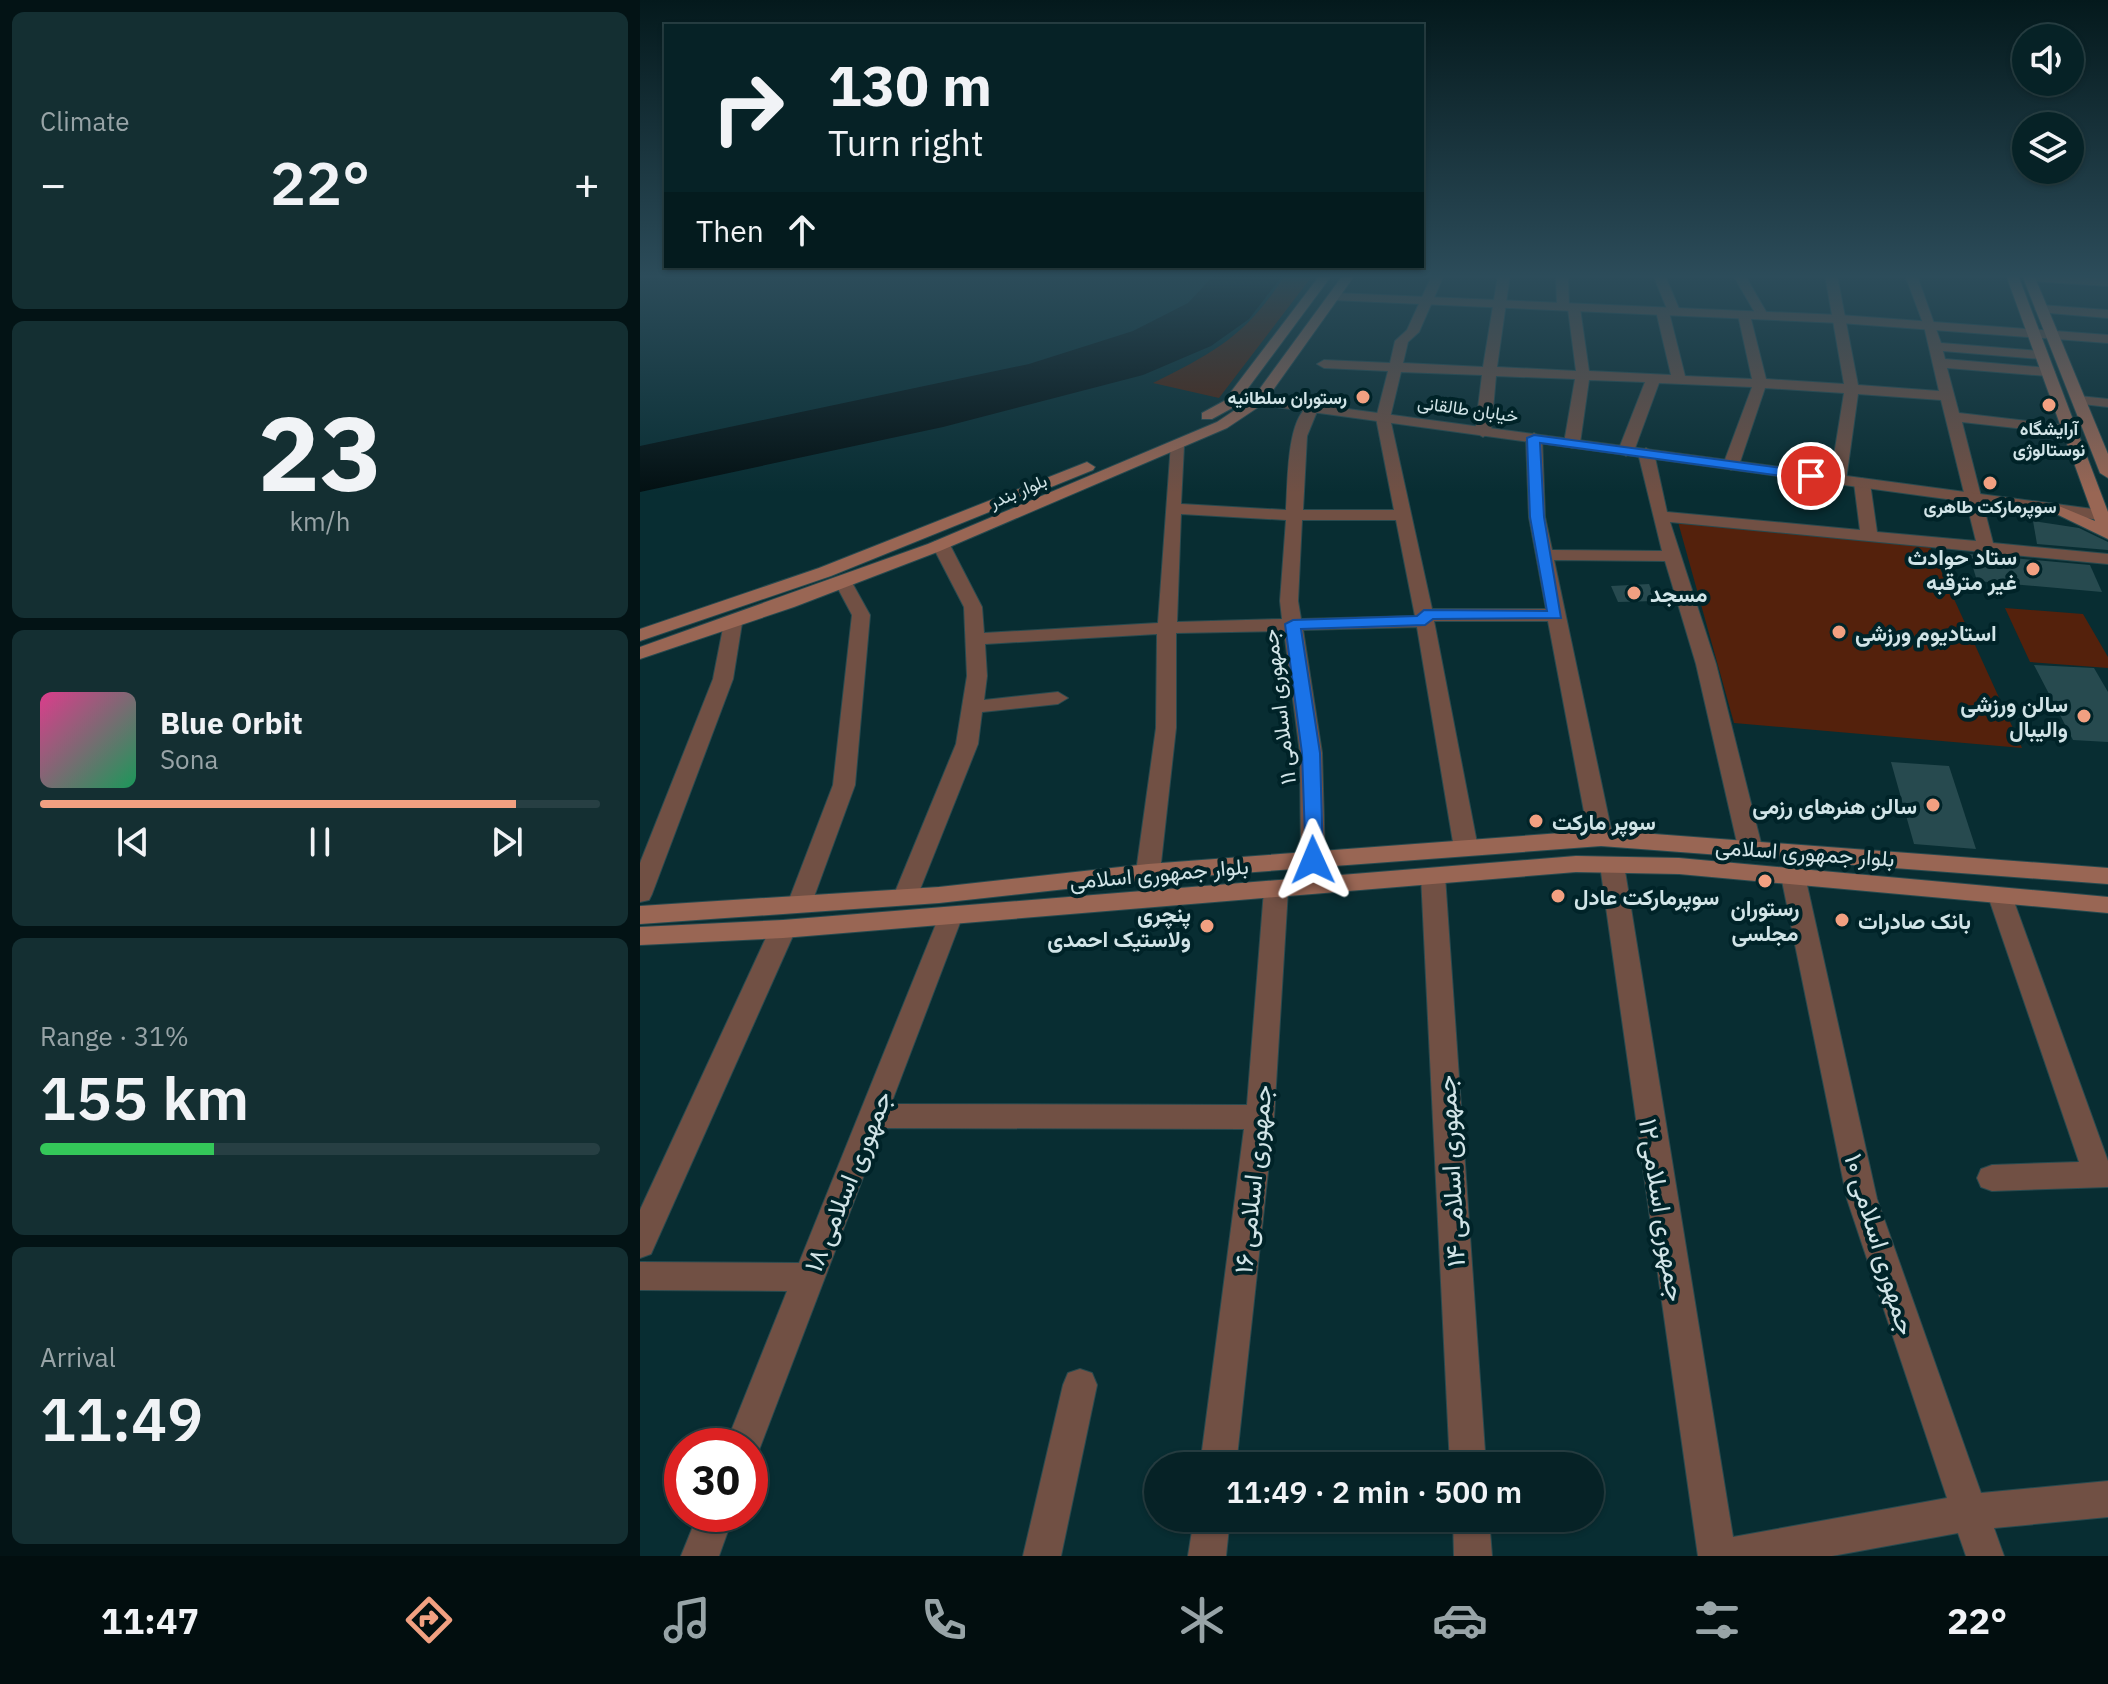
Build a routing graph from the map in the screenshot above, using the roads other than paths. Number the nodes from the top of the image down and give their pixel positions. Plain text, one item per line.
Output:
1 (1271, 348) edge
2 (1298, 348) edge
3 (1400, 348) edge
4 (1492, 348) edge
5 (1577, 348) edge
6 (1674, 348) edge
7 (1752, 348) edge
8 (1845, 348) edge
9 (1935, 348) edge
10 (1954, 348) edge
11 (2038, 348) edge
12 (2058, 348) edge
13 (2041, 355) junction
14 (1939, 363) junction
15 (1324, 364) dead end
16 (1396, 367) junction
17 (1490, 371) junction
18 (2048, 372) junction
19 (1583, 375) junction
20 (1653, 379) junction
21 (1679, 380) junction
22 (1760, 383) junction
23 (1852, 389) junction
24 (1948, 396) junction
25 (2079, 400) junction
26 (1258, 401) junction
27 (2108, 403) edge
28 (1311, 409) junction
29 (1953, 417) junction
30 (1383, 418) junction
31 (2070, 430) junction
32 (1483, 432) junction
33 (1534, 438) junction
34 (1572, 443) junction
35 (1176, 446) junction
36 (1636, 452) junction
37 (2104, 452) edge
38 (1731, 465) junction
39 (2108, 473) edge
40 (1838, 480) junction
41 (1862, 483) junction
42 (2089, 487) junction
43 (1974, 498) junction
44 (1173, 509) junction
45 (2054, 509) junction
46 (1294, 515) junction
47 (1403, 515) junction
48 (1660, 516) junction
49 (2104, 516) edge
50 (2108, 534) edge
51 (1869, 536) junction
52 (941, 545) junction
53 (1986, 548) junction
54 (1545, 555) junction
55 (1672, 556) junction
56 (2108, 559) edge
57 (844, 583) junction
58 (1556, 615) junction
59 (1425, 618) junction
60 (733, 623) junction
61 (1293, 624) junction
62 (1167, 628) junction
63 (640, 635) edge
64 (976, 639) junction
65 (640, 653) edge
66 (1058, 698) dead end
67 (973, 707) junction
68 (1750, 847) junction
69 (1466, 848) junction
70 (1607, 851) junction
71 (1313, 860) junction
72 (1148, 872) junction
73 (1433, 876) junction
74 (1793, 876) junction
75 (2108, 876) edge
76 (1276, 890) junction
77 (640, 894) edge
78 (2000, 896) junction
79 (905, 897) junction
80 (799, 905) junction
81 (2108, 905) edge
82 (640, 915) edge
83 (951, 915) junction
84 (783, 929) junction
85 (640, 936) edge
86 (874, 1116) junction
87 (1260, 1117) junction
88 (2103, 1174) edge
89 (1992, 1178) dead end
90 (640, 1244) edge
91 (640, 1276) edge
92 (809, 1277) junction
93 (1080, 1385) dead end
94 (750, 1428) edge
95 (1220, 1452) edge
96 (1467, 1452) edge
97 (2108, 1499) edge
98 (1970, 1512) junction
99 (709, 1532) edge
100 (1210, 1532) edge
101 (1472, 1532) edge
102 (700, 1556) edge
103 (1042, 1556) edge
104 (1207, 1556) edge
105 (1473, 1556) edge
106 (1717, 1556) edge
107 (1731, 1556) edge
108 (1985, 1556) edge

1 - 63 main road, بلوار بندر
2 - 26 main road, بلوار بندر
3 - 16 street
4 - 17 street
5 - 19 street
6 - 21 street
7 - 22 street
8 - 23 street
9 - 14 street
10 - 13 street
11 - 13 main road
12 - 25 main road
13 - 18 main road
14 - 18 street
14 - 24 street
15 - 16 street
16 - 17 street
16 - 30 street
17 - 19 street
17 - 32 street
18 - 31 main road
19 - 20 street
19 - 34 street
20 - 21 street
20 - 36 street
21 - 22 street
22 - 23 street
22 - 38 street
23 - 24 street
23 - 40 street
24 - 29 street
25 - 27 street
25 - 37 main road
26 - 28 street, خیابان طالقانی
26 - 35 main road, بلوار بندر
28 - 30 street, خیابان طالقانی
28 - 46 street, جمهوری اسلامی ۱۱
29 - 31 street
29 - 43 street
30 - 32 street, خیابان طالقانی
30 - 47 street
31 - 42 main road
32 - 33 street, خیابان طالقانی
33 - 34 street, خیابان طالقانی
33 - 54 street, جمهوری اسلامی۱۲
34 - 36 street, خیابان طالقانی
35 - 44 street
35 - 52 main road, بلوار بندر
36 - 38 street, خیابان طالقانی
36 - 48 street
37 - 39 main road
38 - 40 street, خیابان طالقانی
40 - 41 street, خیابان طالقانی
41 - 43 street, خیابان طالقانی
41 - 51 street
42 - 45 main road
42 - 49 main road
43 - 45 street, خیابان طالقانی
43 - 53 street
44 - 46 street
44 - 62 street
45 - 49 street, خیابان طالقانی
45 - 50 main road
46 - 47 street
46 - 61 street, جمهوری اسلامی ۱۱
47 - 59 street
48 - 51 street
48 - 55 street
49 - 50 main road
51 - 53 street
52 - 57 main road, بلوار بندر
52 - 64 street
53 - 56 street
54 - 55 street
54 - 58 street, جمهوری اسلامی۱۲
55 - 68 street
57 - 60 main road, بلوار بندر
57 - 80 street
58 - 59 street
58 - 70 street, جمهوری اسلامی۱۲
59 - 61 street
59 - 69 street
60 - 65 main road, بلوار بندر
60 - 77 street
61 - 62 street
61 - 71 street, جمهوری اسلامی ۱۱
62 - 64 street
62 - 72 street
64 - 67 street
66 - 67 street
67 - 79 street
68 - 70 main road, بلوار جمهوری اسلامی
68 - 75 main road, بلوار جمهوری اسلامی
69 - 70 main road, بلوار جمهوری اسلامی
69 - 71 main road, بلوار جمهوری اسلامی
70 - 73 main road, بلوار جمهوری اسلامی
70 - 74 main road, بلوار جمهوری اسلامی
70 - 106 street, جمهوری اسلامی۱۲
71 - 72 main road, بلوار جمهوری اسلامی
72 - 79 main road, بلوار جمهوری اسلامی
73 - 76 main road, بلوار جمهوری اسلامی
73 - 96 street, جمهوری اسلامی ۱۴
74 - 78 main road, بلوار جمهوری اسلامی
74 - 98 street, جمهوری اسلامی ۱۰
76 - 83 main road, بلوار جمهوری اسلامی
76 - 87 street, جمهوری اسلامی ۱۶
78 - 81 main road, بلوار جمهوری اسلامی
78 - 88 street
79 - 80 main road, بلوار جمهوری اسلامی
80 - 82 main road, بلوار جمهوری اسلامی
83 - 84 main road, بلوار جمهوری اسلامی
83 - 86 street, جمهوری اسلامی ۱۸
84 - 85 main road, بلوار جمهوری اسلامی
84 - 90 street
86 - 87 street
86 - 92 street, جمهوری اسلامی ۱۸
87 - 95 street, جمهوری اسلامی ۱۶
88 - 89 street
91 - 92 street
92 - 94 street, جمهوری اسلامی ۱۸
93 - 103 street
97 - 98 street
98 - 107 street
98 - 108 street, جمهوری اسلامی ۱۰
99 - 102 street
100 - 104 street
101 - 105 street

